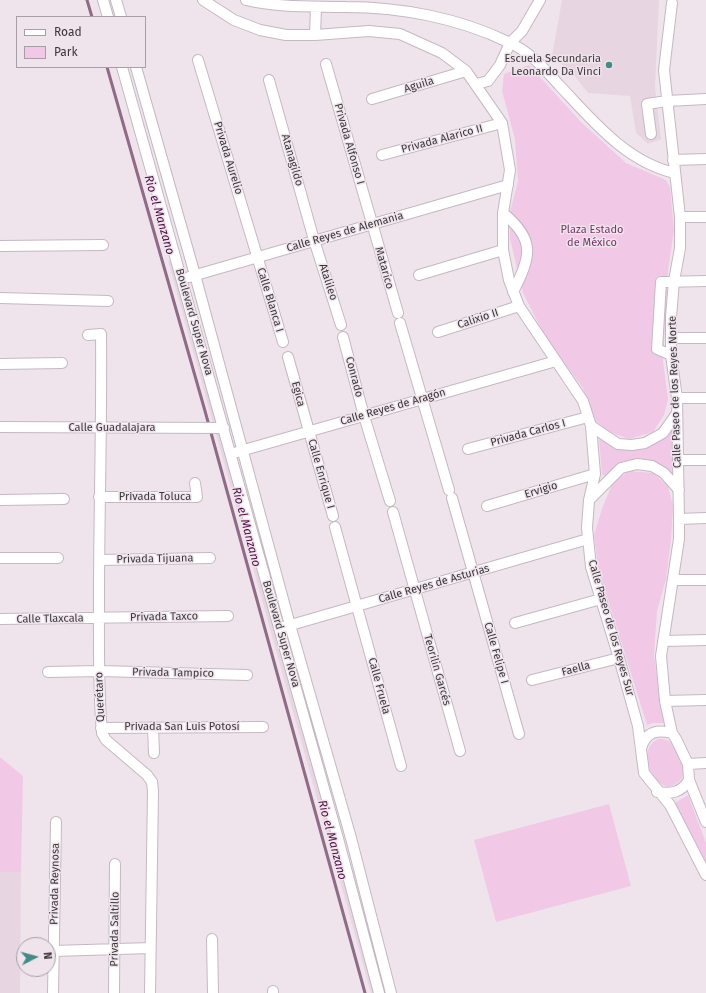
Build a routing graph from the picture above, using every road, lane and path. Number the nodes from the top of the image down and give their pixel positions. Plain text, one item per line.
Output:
1 (103, 0) edge
2 (116, 0) edge
3 (203, 0) edge
4 (246, 0) edge
5 (540, 0) edge
6 (672, 2) dead end
7 (316, 7) junction
8 (108, 16) edge
9 (121, 16) edge
10 (315, 35) junction
11 (510, 43) junction
12 (198, 60) dead end
13 (326, 64) dead end
14 (122, 68) edge
15 (136, 68) edge
16 (466, 71) junction
17 (269, 80) dead end
18 (476, 84) junction
19 (372, 99) dead end
20 (706, 99) edge
21 (667, 101) junction
22 (502, 123) junction
23 (650, 134) dead end
24 (382, 155) dead end
25 (706, 159) edge
26 (673, 160) junction
27 (675, 173) junction
28 (508, 185) junction
29 (503, 213) junction
30 (680, 218) junction
31 (706, 218) edge
32 (371, 224) junction
33 (314, 240) junction
34 (103, 245) dead end
35 (0, 246) edge
36 (503, 250) junction
37 (258, 257) junction
38 (195, 275) junction
39 (419, 275) dead end
40 (182, 279) junction
41 (674, 281) junction
42 (706, 281) edge
43 (513, 292) junction
44 (0, 298) edge
45 (108, 301) dead end
46 (519, 306) junction
47 (398, 313) dead end
48 (400, 323) dead end
49 (341, 325) dead end
50 (438, 332) dead end
51 (88, 335) dead end
52 (343, 337) dead end
53 (672, 338) junction
54 (706, 338) edge
55 (283, 342) dead end
56 (671, 355) junction
57 (288, 357) dead end
58 (556, 361) junction
59 (62, 363) dead end
60 (0, 364) edge
61 (677, 398) junction
62 (706, 398) edge
63 (422, 399) junction
64 (677, 413) junction
65 (364, 416) junction
66 (589, 422) junction
67 (0, 427) edge
68 (102, 428) junction
69 (221, 428) junction
70 (308, 432) junction
71 (468, 449) dead end
72 (243, 451) junction
73 (231, 454) junction
74 (678, 460) junction
75 (706, 460) edge
76 (595, 474) junction
77 (195, 483) dead end
78 (679, 490) junction
79 (99, 497) junction
80 (64, 499) dead end
81 (0, 500) edge
82 (589, 500) junction
83 (390, 501) dead end
84 (487, 506) dead end
85 (393, 512) dead end
86 (333, 516) dead end
87 (706, 518) edge
88 (680, 519) junction
89 (335, 527) dead end
90 (588, 539) junction
91 (0, 558) edge
92 (58, 558) dead end
93 (210, 558) dead end
94 (99, 560) junction
95 (472, 572) junction
96 (673, 580) junction
97 (706, 580) edge
98 (414, 589) junction
99 (601, 600) junction
100 (358, 606) junction
101 (228, 616) dead end
102 (99, 618) junction
103 (0, 619) edge
104 (515, 623) dead end
105 (290, 625) junction
106 (280, 628) junction
107 (706, 640) edge
108 (663, 641) junction
109 (619, 658) junction
110 (100, 671) junction
111 (48, 672) dead end
112 (246, 675) dead end
113 (532, 680) dead end
114 (706, 700) edge
115 (665, 701) junction
116 (153, 727) junction
117 (263, 727) dead end
118 (101, 728) junction
119 (672, 733) junction
120 (519, 734) dead end
121 (641, 749) junction
122 (460, 751) dead end
123 (154, 752) dead end
124 (706, 763) edge
125 (688, 764) junction
126 (401, 766) dead end
127 (689, 780) junction
128 (657, 792) junction
129 (56, 822) dead end
130 (706, 822) edge
131 (115, 864) dead end
132 (706, 875) edge
133 (54, 937) edge
134 (212, 939) dead end
135 (150, 948) junction
136 (114, 950) junction
137 (56, 951) edge
138 (53, 977) edge
139 (53, 993) edge
140 (114, 993) edge
141 (150, 993) edge
142 (213, 993) edge
143 (379, 993) edge
144 (391, 993) edge

1 - 8 street
2 - 9 street
3 - 10 street, Calle Paseo de los Reyes Sur
4 - 7 street
5 - 11 street
6 - 21 street, Calle Paseo de los Reyes Norte
7 - 10 street
7 - 11 street
10 - 16 street, Calle Paseo de los Reyes Sur
11 - 18 street
11 - 27 street
12 - 37 street, Privada Aurelio
13 - 32 street, Privada Alfonso I
14 - 40 street, Boulevard Super Nova
15 - 38 street, Boulevard Super Nova
16 - 18 street, Calle Paseo de los Reyes Sur
16 - 19 street, Aguila
17 - 33 street, Atanagildo
18 - 22 street, Calle Paseo de los Reyes Sur
20 - 21 street
21 - 23 street
21 - 26 street, Calle Paseo de los Reyes Norte
22 - 24 street, Privada Alarico II
22 - 28 street, Calle Paseo de los Reyes Sur
25 - 26 street
26 - 27 street, Calle Paseo de los Reyes Norte
27 - 30 street, Calle Paseo de los Reyes Norte
28 - 29 street, Calle Paseo de los Reyes Sur
28 - 32 street, Calle Reyes de Alemania
29 - 36 street, Calle Paseo de los Reyes Sur
29 - 43 street
30 - 31 street
30 - 41 street, Calle Paseo de los Reyes Norte
32 - 33 street, Calle Reyes de Alemania
32 - 47 street, Matarico
33 - 37 street, Calle Reyes de Alemania
33 - 49 street, Atalileo
34 - 35 street
36 - 39 street
36 - 43 street, Calle Paseo de los Reyes Sur
37 - 38 street, Calle Reyes de Alemania
37 - 55 street, Calle Blanca I
38 - 40 street, Calle Reyes de Alemania
38 - 72 street, Boulevard Super Nova
40 - 69 street, Boulevard Super Nova
41 - 42 street
41 - 53 street, Calle Paseo de los Reyes Norte
41 - 56 street
43 - 46 street, Calle Paseo de los Reyes Sur
44 - 45 street
46 - 50 street, Calixio II
46 - 58 street, Calle Paseo de los Reyes Sur
48 - 63 street, Calle Felipe I
51 - 68 street, Querétaro
52 - 65 street, Conrado
53 - 54 street
53 - 56 street, Calle Paseo de los Reyes Norte
56 - 61 street, Calle Paseo de los Reyes Norte
57 - 70 street, Egica
58 - 63 street, Calle Reyes de Aragón
58 - 66 street, Calle Paseo de los Reyes Sur
59 - 60 street
61 - 62 street
61 - 64 street, Calle Paseo de los Reyes Norte
63 - 65 street, Calle Reyes de Aragón
63 - 95 street, Calle Felipe I
64 - 66 street
64 - 74 street, Calle Paseo de los Reyes Norte
65 - 70 street, Calle Reyes de Aragón
65 - 83 street, Conrado
66 - 71 street, Privada Carlos I
66 - 76 street, Calle Paseo de los Reyes Sur
67 - 68 street, Calle Guadalajara
68 - 69 street, Calle Guadalajara
68 - 79 street, Querétaro
69 - 73 street, Boulevard Super Nova
70 - 72 street, Calle Reyes de Aragón
70 - 86 street, Calle Enrique I
72 - 73 street, Calle Reyes de Aragón
72 - 105 street, Boulevard Super Nova
73 - 106 street, Boulevard Super Nova
74 - 75 street
74 - 78 street, Calle Paseo de los Reyes Norte
76 - 82 street, Calle Paseo de los Reyes Sur
76 - 84 street, Ervigio
77 - 79 street, Privada Toluca
78 - 82 street
78 - 88 street, Calle Paseo de los Reyes Norte
79 - 94 street, Querétaro
80 - 81 street
82 - 90 street, Calle Paseo de los Reyes Sur
85 - 98 street, Teorilin Garcés
87 - 88 street
88 - 96 street, Calle Paseo de los Reyes Norte
89 - 100 street, Calle Fruela
90 - 95 street, Calle Reyes de Asturias
90 - 99 street, Calle Paseo de los Reyes Sur
91 - 92 street
93 - 94 street, Privada Tijuana
94 - 102 street, Querétaro
95 - 98 street, Calle Reyes de Asturias
95 - 120 street, Calle Felipe I
96 - 97 street
96 - 108 street, Calle Paseo de los Reyes Norte
98 - 100 street, Calle Reyes de Asturias
98 - 122 street, Teorilin Garcés
99 - 104 street
99 - 109 street, Calle Paseo de los Reyes Sur
100 - 105 street, Calle Reyes de Asturias
100 - 126 street, Calle Fruela
101 - 102 street, Privada Taxco
102 - 103 street, Calle Tlaxcala
102 - 110 street, Querétaro
105 - 106 street, Calle Reyes de Asturias
105 - 144 street, Boulevard Super Nova
106 - 143 street, Boulevard Super Nova
107 - 108 street
108 - 115 street, Calle Paseo de los Reyes Norte
109 - 113 street, Faella
109 - 121 street, Calle Paseo de los Reyes Sur
110 - 111 street, Privada Tampico
110 - 112 street, Privada Tampico
110 - 118 street, Querétaro
114 - 115 street
115 - 119 street, Calle Paseo de los Reyes Norte
116 - 117 street, Privada San Luis Potosí
116 - 118 street, Privada San Luis Potosí
116 - 123 street
118 - 135 street, Querétaro
119 - 121 street
119 - 125 street, Calle Paseo de los Reyes Norte
121 - 128 street, Calle Paseo de los Reyes Sur
124 - 125 street
125 - 127 street, Calle Paseo de los Reyes Norte
127 - 128 street
127 - 130 street, Calle Paseo de los Reyes Norte
128 - 132 street, Calle Paseo de los Reyes Sur
129 - 133 street, Privada Reynosa
131 - 136 street, Privada Saltillo
134 - 142 street
135 - 136 street
135 - 141 street, Querétaro
136 - 137 street
136 - 140 street, Privada Saltillo
138 - 139 street, Privada Reynosa

